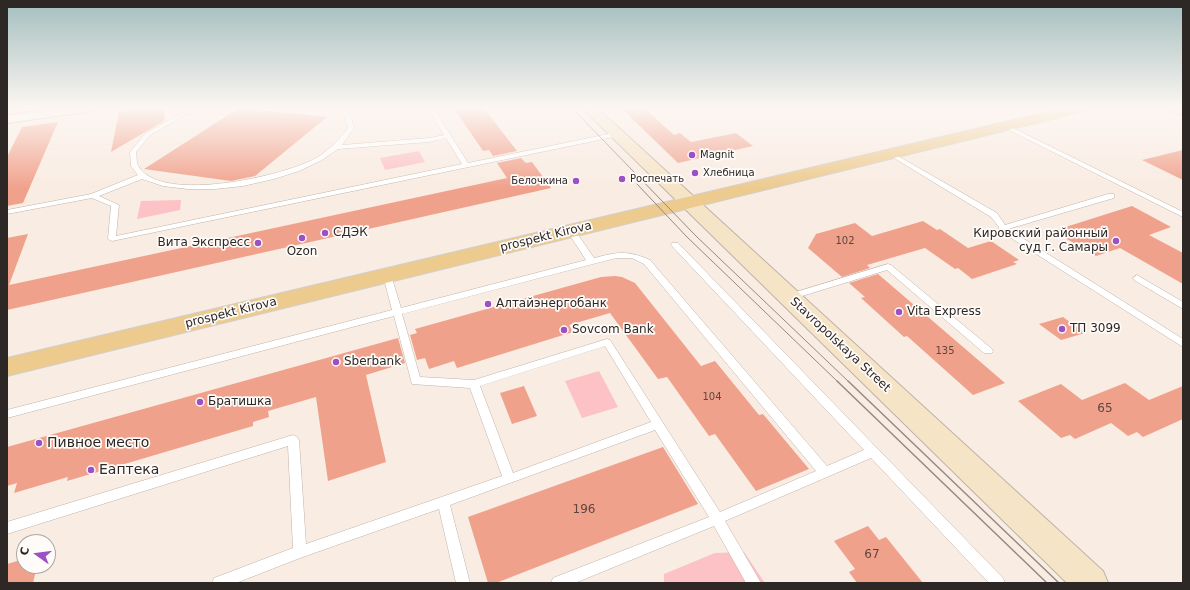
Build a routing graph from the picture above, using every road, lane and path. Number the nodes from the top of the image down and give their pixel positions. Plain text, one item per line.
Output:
1 (618, 134) edge
2 (148, 135) edge
3 (346, 135) edge
4 (615, 135) edge
5 (970, 135) edge
6 (1022, 135) edge
7 (448, 136) joint
8 (336, 147) junction
9 (891, 154) junction
10 (466, 166) junction
11 (143, 176) junction
12 (93, 196) junction
13 (1111, 196) dead end
14 (689, 202) junction
15 (7, 212) edge
16 (1183, 215) edge
17 (1002, 228) junction
18 (571, 231) junction
19 (675, 245) dead end
20 (592, 262) junction
21 (388, 275) junction
22 (1137, 278) dead end
23 (789, 297) junction
24 (1183, 306) edge
25 (398, 312) junction
26 (1183, 344) edge
27 (988, 351) dead end
28 (7, 367) edge
29 (474, 384) junction
30 (7, 414) edge
31 (658, 424) junction
32 (872, 452) junction
33 (825, 473) junction
34 (509, 479) junction
35 (443, 502) junction
36 (717, 519) junction
37 (7, 528) edge
38 (300, 552) junction
39 (219, 583) edge
40 (463, 583) edge
41 (558, 583) edge
42 (754, 583) edge
43 (998, 583) edge
44 (1091, 583) edge

1 - 14 street, Stavropolskaya Street
2 - 11 lane
3 - 8 lane
4 - 10 lane
5 - 9 main road, prospekt Kirova
6 - 16 lane
7 - 8 lane
7 - 10 lane
8 - 11 lane
9 - 14 main road, prospekt Kirova
9 - 17 lane
10 - 12 lane
11 - 12 lane
12 - 15 lane
13 - 17 lane
14 - 18 main road, prospekt Kirova
14 - 23 street, Stavropolskaya Street
17 - 26 lane
18 - 20 lane
18 - 21 main road, prospekt Kirova
19 - 32 lane
20 - 25 lane
20 - 33 lane
21 - 25 lane
21 - 28 main road, prospekt Kirova
22 - 24 lane
23 - 27 lane
23 - 44 street, Stavropolskaya Street
25 - 29 lane
25 - 30 lane
29 - 31 lane
29 - 34 lane
31 - 34 lane
31 - 36 lane
32 - 33 lane
32 - 43 lane
33 - 36 lane
34 - 35 lane
35 - 38 lane
35 - 40 lane
36 - 41 lane
36 - 42 lane
37 - 38 lane
38 - 39 lane

